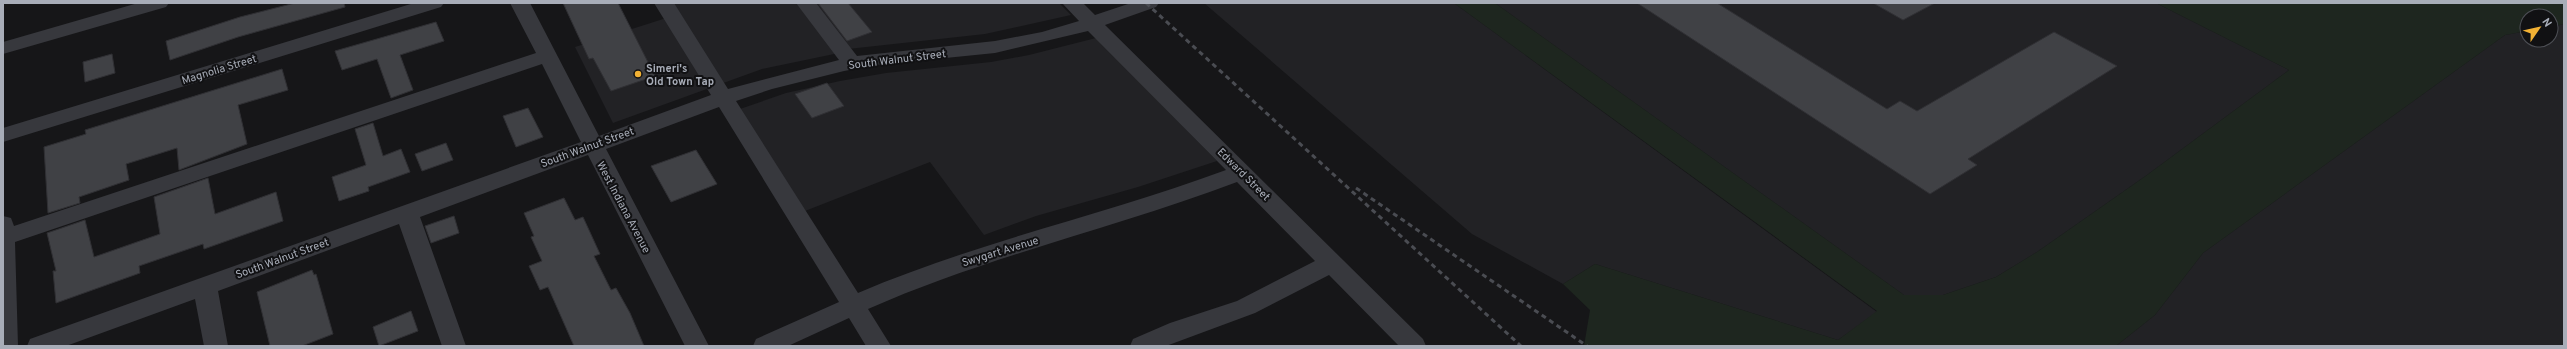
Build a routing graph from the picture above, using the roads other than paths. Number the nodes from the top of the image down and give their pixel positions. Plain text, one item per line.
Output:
1 (159, 3) edge
2 (434, 3) edge
3 (520, 3) edge
4 (664, 3) edge
5 (806, 3) edge
6 (1072, 3) edge
7 (1149, 3) edge
8 (1092, 22) junction
9 (3, 48) edge
10 (547, 56) junction
11 (853, 64) junction
12 (724, 98) junction
13 (3, 135) edge
14 (592, 146) junction
15 (1242, 172) junction
16 (407, 213) junction
17 (3, 224) edge
18 (3, 238) edge
19 (1332, 263) junction
20 (205, 286) junction
21 (854, 306) junction
22 (6, 346) edge
23 (39, 346) edge
24 (216, 346) edge
25 (454, 346) edge
26 (697, 346) edge
27 (765, 346) edge
28 (879, 346) edge
29 (1142, 346) edge
30 (1414, 346) edge

1 - 9 street
2 - 13 street, Magnolia Street
3 - 10 street, West Indiana Avenue
4 - 12 street
5 - 11 street
6 - 8 street, Edward Street
7 - 8 street, South Walnut Street
8 - 11 street, South Walnut Street
8 - 15 street, Edward Street
10 - 14 street, West Indiana Avenue
10 - 18 street
11 - 12 street, South Walnut Street
12 - 14 street, South Walnut Street
12 - 21 street
14 - 16 street, South Walnut Street
14 - 26 street, West Indiana Avenue
15 - 19 street, Edward Street
15 - 21 street, Swygart Avenue
16 - 20 street, South Walnut Street
16 - 25 street
17 - 18 street
18 - 22 street
19 - 29 street
19 - 30 street, Edward Street
20 - 23 street, South Walnut Street
20 - 24 street
21 - 27 street, Swygart Avenue
21 - 28 street

